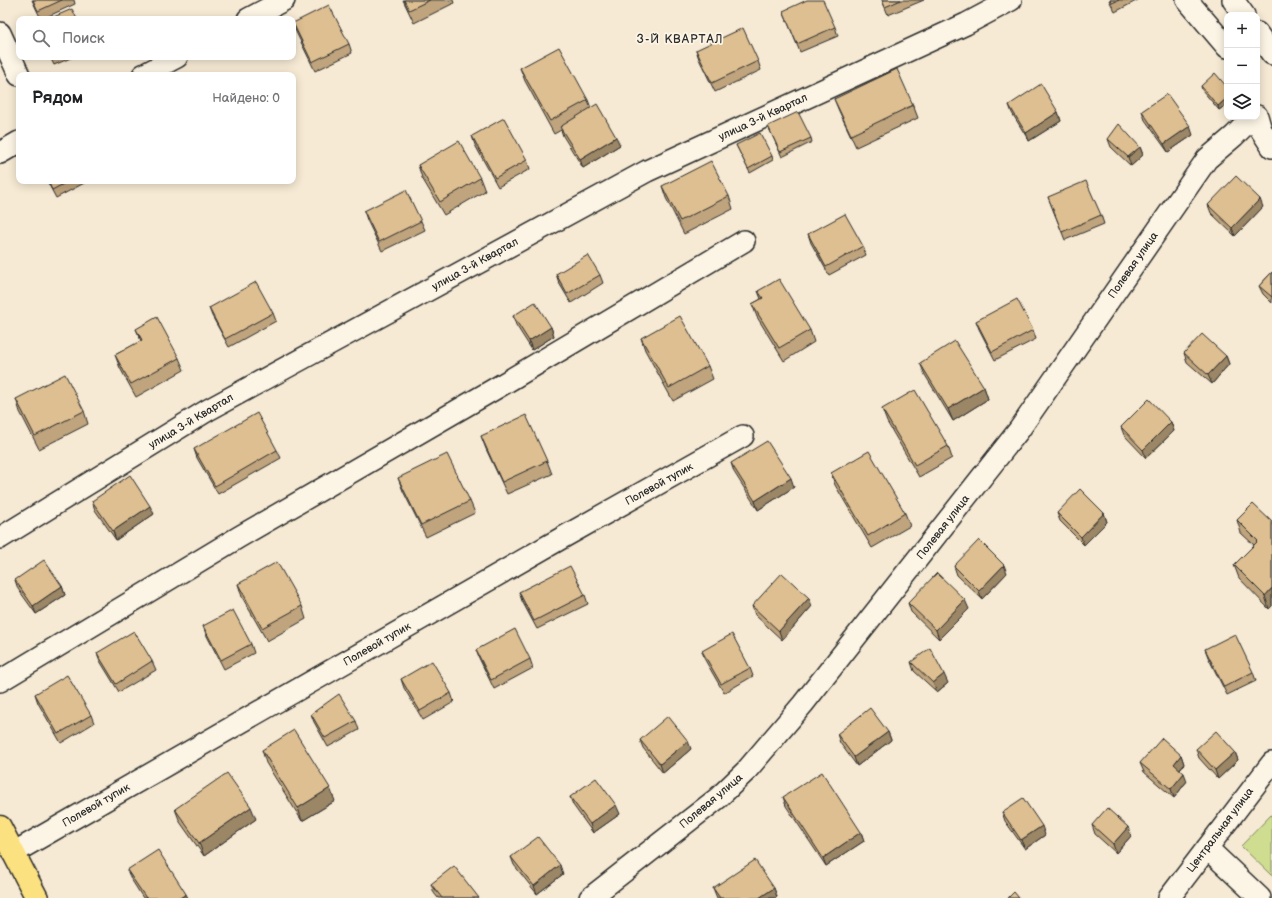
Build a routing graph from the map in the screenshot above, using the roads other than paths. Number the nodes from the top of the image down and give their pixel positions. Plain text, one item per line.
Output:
1 (284, 0) edge
2 (1011, 0) edge
3 (1187, 0) edge
4 (1233, 0) edge
5 (1242, 12) edge
6 (254, 16) edge
7 (0, 33) edge
8 (1260, 37) edge
9 (1224, 43) edge
10 (1272, 54) edge
11 (172, 60) edge
12 (18, 72) edge
13 (150, 72) edge
14 (1250, 120) edge
15 (1258, 120) edge
16 (16, 144) edge
17 (1272, 147) edge
18 (0, 153) edge
19 (744, 241) dead end
20 (743, 436) dead end
21 (0, 538) edge
22 (0, 680) edge
23 (1272, 763) edge
24 (0, 827) edge
25 (1207, 848) junction
26 (13, 853) junction
27 (37, 898) edge
28 (590, 898) edge
29 (1169, 898) edge
30 (1260, 898) edge

1 - 6 street
2 - 21 street, улица 3-й Квартал
3 - 9 street
4 - 5 street
7 - 12 street
8 - 10 street
11 - 13 street
14 - 28 street, Полевая улица
15 - 17 street
16 - 18 street
19 - 22 street
20 - 26 street, Полевой тупик
23 - 25 street, Центральная улица
24 - 26 main road
25 - 29 street, Центральная улица
25 - 30 street
26 - 27 main road

